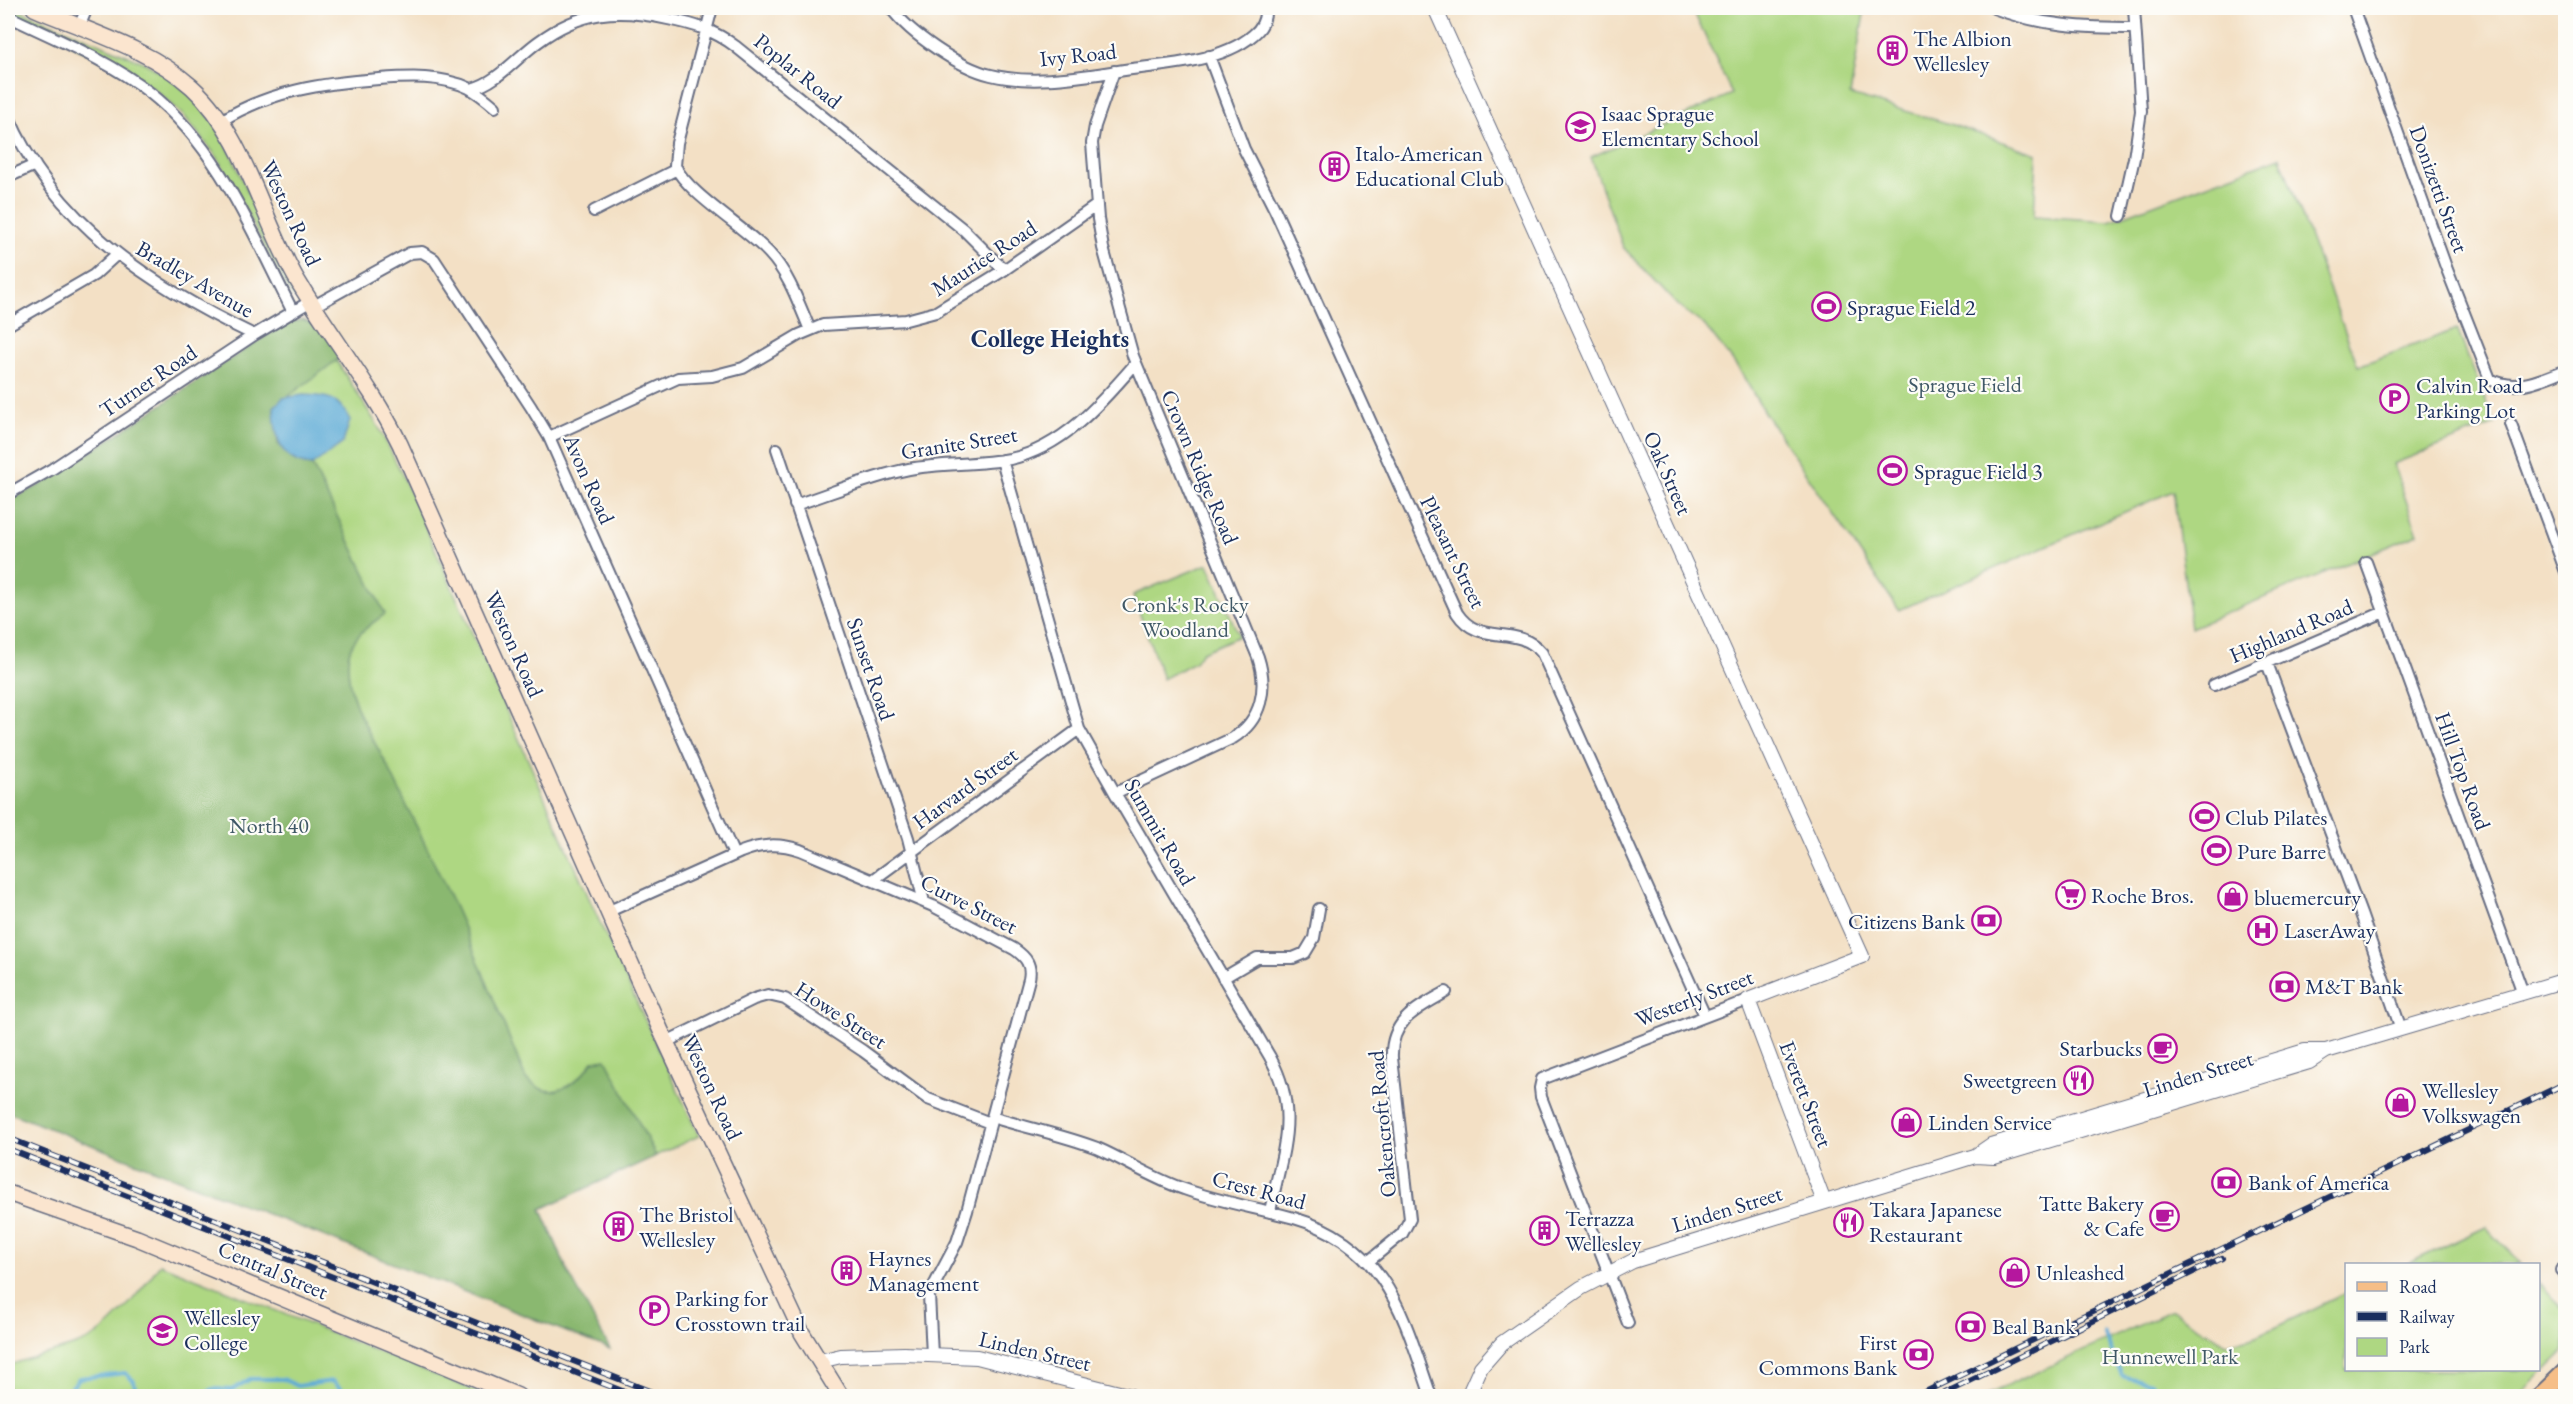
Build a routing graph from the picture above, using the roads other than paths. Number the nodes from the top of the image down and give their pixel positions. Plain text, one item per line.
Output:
1 (34, 8) edge
2 (87, 8) edge
3 (712, 8) edge
4 (891, 8) edge
5 (1265, 8) edge
6 (1435, 8) edge
7 (1994, 8) edge
8 (2134, 8) edge
9 (2354, 8) edge
10 (8, 16) edge
11 (79, 27) junction
12 (706, 28) junction
13 (2135, 28) junction
14 (1209, 56) junction
15 (1114, 71) junction
16 (471, 89) junction
17 (495, 107) dead end
18 (8, 115) edge
19 (221, 121) junction
20 (35, 165) junction
21 (677, 169) junction
22 (8, 177) edge
23 (1097, 206) junction
24 (594, 211) dead end
25 (2121, 216) dead end
26 (116, 255) junction
27 (1004, 270) junction
28 (312, 304) junction
29 (293, 312) junction
30 (8, 325) edge
31 (810, 330) junction
32 (254, 335) junction
33 (1136, 363) junction
34 (2565, 370) edge
35 (2511, 424) dead end
36 (549, 437) junction
37 (777, 450) dead end
38 (1002, 460) junction
39 (8, 494) edge
40 (795, 505) junction
41 (2366, 562) dead end
42 (2565, 572) edge
43 (2384, 612) junction
44 (2267, 663) junction
45 (2214, 685) dead end
46 (1080, 729) junction
47 (1115, 793) junction
48 (912, 851) junction
49 (734, 855) junction
50 (873, 880) junction
51 (924, 902) junction
52 (1319, 909) dead end
53 (607, 912) junction
54 (1862, 956) joint
55 (1223, 978) junction
56 (2565, 980) edge
57 (1446, 992) dead end
58 (2523, 993) junction
59 (1748, 1000) junction
60 (1706, 1016) junction
61 (2401, 1029) junction
62 (666, 1042) junction
63 (991, 1120) junction
64 (8, 1193) edge
65 (1824, 1202) junction
66 (1270, 1212) junction
67 (1369, 1261) junction
68 (1608, 1273) junction
69 (1628, 1323) dead end
70 (932, 1355) junction
71 (820, 1361) junction
72 (2565, 1371) edge
73 (518, 1396) edge
74 (841, 1396) edge
75 (1131, 1396) edge
76 (1431, 1396) edge
77 (1468, 1396) edge
78 (2540, 1396) edge

1 - 11 main road, Weston Road
2 - 11 street
3 - 12 street
4 - 15 street, Ivy Road
5 - 14 street, Ivy Road
6 - 54 street, Oak Street
7 - 13 street
8 - 13 street
9 - 34 street, Donizetti Street
10 - 29 street, Weston Road
11 - 19 main road, Weston Road
12 - 16 street, Poplar Road
12 - 21 street
12 - 27 street, Poplar Road
13 - 25 street
14 - 15 street, Ivy Road
14 - 60 street, Pleasant Street
15 - 23 street, Crown Ridge Road
16 - 17 street
16 - 19 street
18 - 20 street, Bradley Avenue
19 - 28 main road, Weston Road
20 - 22 street
20 - 26 street, Bradley Avenue
21 - 24 street
21 - 31 street
23 - 27 street, Maurice Road
23 - 33 street, Crown Ridge Road
26 - 30 street
26 - 32 street, Bradley Avenue
27 - 31 street, Maurice Road
28 - 29 street, Turner Road
28 - 36 street, Avon Road
28 - 53 main road, Weston Road
29 - 32 street, Turner Road
31 - 36 street, Maurice Road
32 - 39 street, Turner Road
33 - 38 street, Granite Street
33 - 47 street, Crown Ridge Road
35 - 42 street
36 - 49 street, Avon Road
37 - 40 street, Sunset Road
38 - 40 street, Granite Street
38 - 46 street, Summit Road
40 - 48 street, Sunset Road
41 - 43 street, Hill Top Road
43 - 44 street, Highland Road
43 - 58 street, Hill Top Road
44 - 45 street, Highland Road
44 - 61 street
46 - 47 street, Summit Road
46 - 48 street, Harvard Street
47 - 55 street, Summit Road
48 - 50 street, Harvard Street
48 - 51 street, Sunset Road
49 - 50 street, Curve Street
49 - 53 street, Curve Street
50 - 51 street, Curve Street
51 - 63 street, Curve Street
52 - 55 street
53 - 62 main road, Weston Road
54 - 59 street, Westerly Street
55 - 66 street, Summit Road
56 - 58 street, Linden Street
57 - 67 street, Oakencroft Road
58 - 61 street, Linden Street
59 - 60 street, Westerly Street
59 - 65 street, Everett Street
60 - 68 street, Westerly Street
61 - 65 street, Linden Street
62 - 63 street, Howe Street
62 - 71 main road, Weston Road
63 - 66 street, Crest Road
63 - 70 street, Curve Street
64 - 73 main road, Central Street
65 - 68 street, Linden Street
66 - 67 street, Crest Road
67 - 76 street, Crest Road
68 - 69 street
68 - 77 street, Linden Street
70 - 71 street, Linden Street
70 - 75 street, Linden Street
71 - 74 main road, Weston Road
72 - 78 main road

